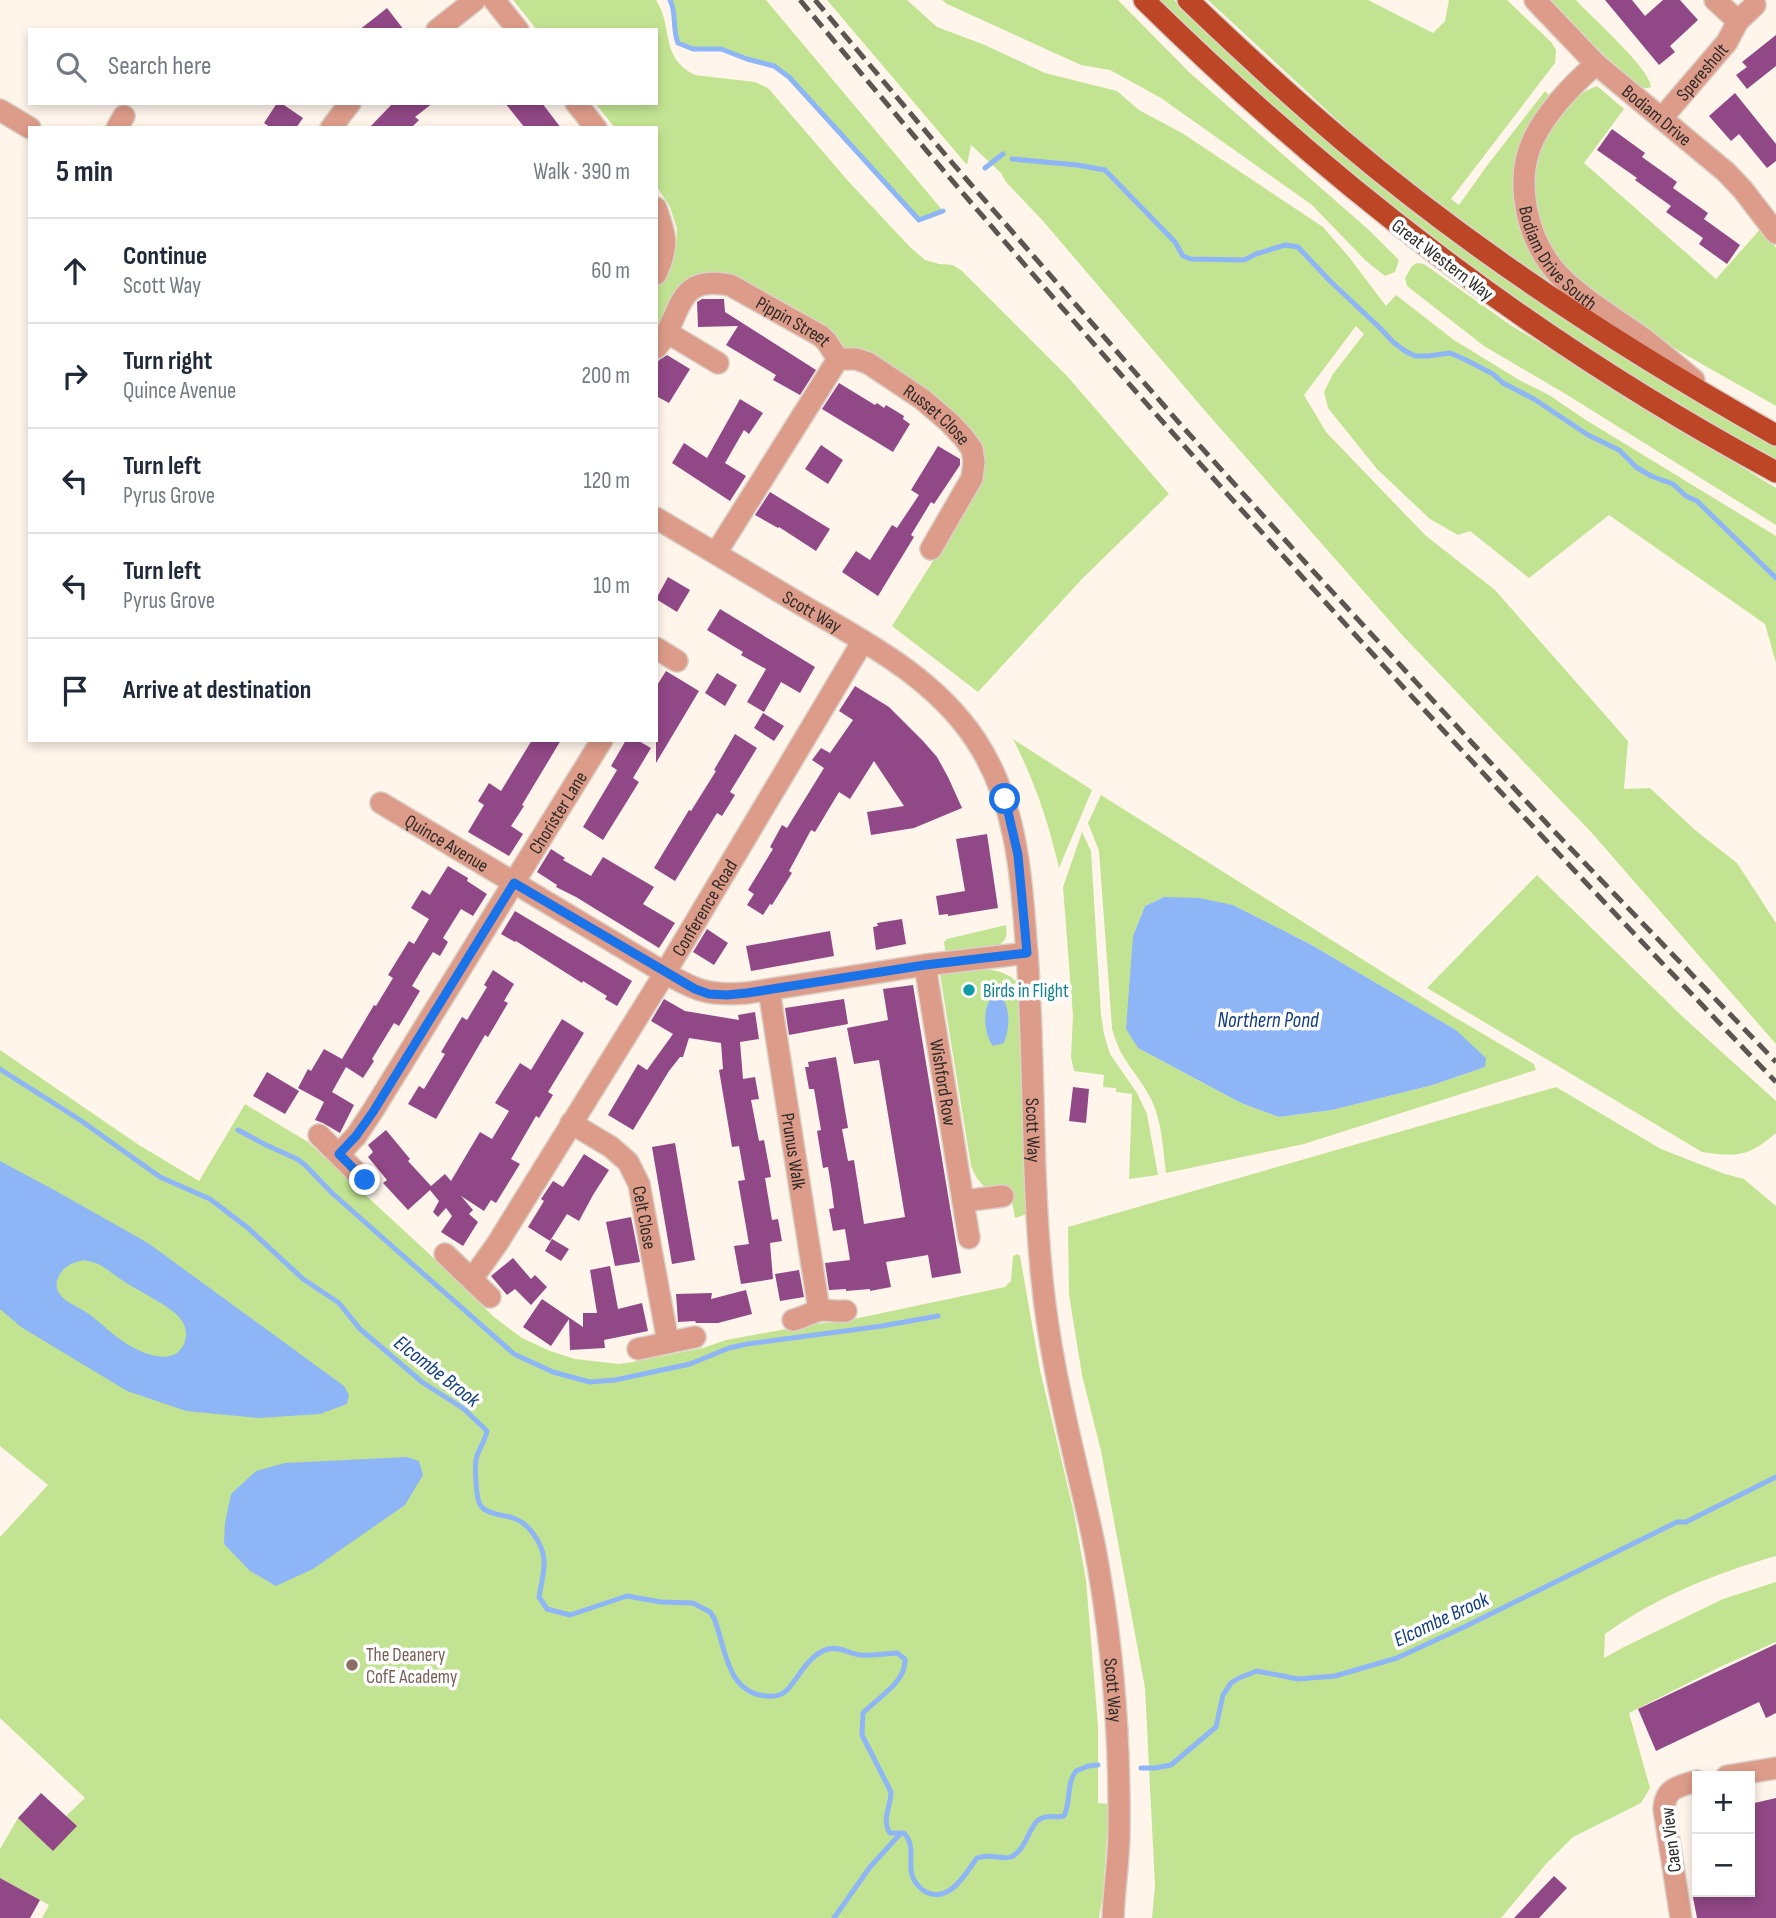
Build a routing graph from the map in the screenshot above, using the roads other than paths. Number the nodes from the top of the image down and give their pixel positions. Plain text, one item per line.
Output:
1 (475, 0) edge
2 (494, 0) edge
3 (1144, 0) edge
4 (1188, 0) edge
5 (1535, 0) edge
6 (1715, 0) edge
7 (1755, 5) dead end
8 (1738, 21) junction
9 (440, 28) edge
10 (516, 28) edge
11 (1596, 64) junction
12 (348, 105) edge
13 (578, 105) edge
14 (0, 110) edge
15 (1662, 118) junction
16 (333, 126) edge
17 (594, 126) edge
18 (28, 127) edge
19 (1768, 204) edge
20 (658, 213) edge
21 (1776, 233) edge
22 (658, 270) edge
23 (662, 341) edge
24 (838, 359) junction
25 (719, 363) dead end
26 (1726, 406) junction
27 (1776, 435) edge
28 (1776, 472) edge
29 (658, 519) edge
30 (931, 549) dead end
31 (716, 553) junction
32 (863, 641) junction
33 (658, 651) edge
34 (677, 661) dead end
35 (601, 742) edge
36 (381, 803) dead end
37 (514, 883) junction
38 (1027, 953) junction
39 (925, 965) junction
40 (665, 973) junction
41 (769, 990) junction
42 (571, 1124) junction
43 (319, 1135) dead end
44 (339, 1154) junction
45 (365, 1180) dead end
46 (1003, 1196) dead end
47 (963, 1201) junction
48 (969, 1238) dead end
49 (445, 1254) dead end
50 (472, 1279) junction
51 (490, 1297) dead end
52 (819, 1310) junction
53 (846, 1311) dead end
54 (793, 1320) dead end
55 (695, 1337) dead end
56 (668, 1342) junction
57 (638, 1349) dead end
58 (1776, 1768) edge
59 (1755, 1771) edge
60 (1692, 1783) edge
61 (1112, 1916) edge
62 (1681, 1918) edge

1 - 9 street
2 - 10 street
3 - 28 main road, Great Western Way
4 - 26 main road, Great Western Way
5 - 11 street, Bodiam Drive
6 - 8 street, Speresholt
7 - 8 street, Speresholt
8 - 15 street, Speresholt
11 - 15 street, Bodiam Drive
11 - 26 street, Bodiam Drive South
12 - 16 street
13 - 17 street
14 - 18 street
15 - 19 street, Bodiam Drive
19 - 21 street, Bodiam Drive
20 - 22 street
23 - 24 street, Pippin Street
23 - 25 street, Pippin Street
24 - 30 street, Russet Close
24 - 31 street, Pippin Street
26 - 27 main road, Great Western Way
29 - 31 street, Scott Way
31 - 32 street, Scott Way
32 - 38 street, Scott Way
32 - 40 street, Conference Road
33 - 34 street
35 - 37 street, Chorister Lane
36 - 37 street, Quince Avenue
37 - 40 street, Quince Avenue
37 - 44 street, Chorister Lane
38 - 39 street, Quince Avenue
38 - 61 street, Scott Way
39 - 41 street, Quince Avenue
39 - 47 street, Wishford Row
40 - 41 street, Quince Avenue
40 - 42 street, Conference Road
41 - 52 street, Prunus Walk
42 - 50 street, Conference Road
42 - 56 street, Celt Close
43 - 44 street
44 - 45 street
46 - 47 street
47 - 48 street, Wishford Row
49 - 50 street
50 - 51 street
52 - 53 street
52 - 54 street
55 - 56 street
56 - 57 street
58 - 59 street
60 - 62 street, Caen View

